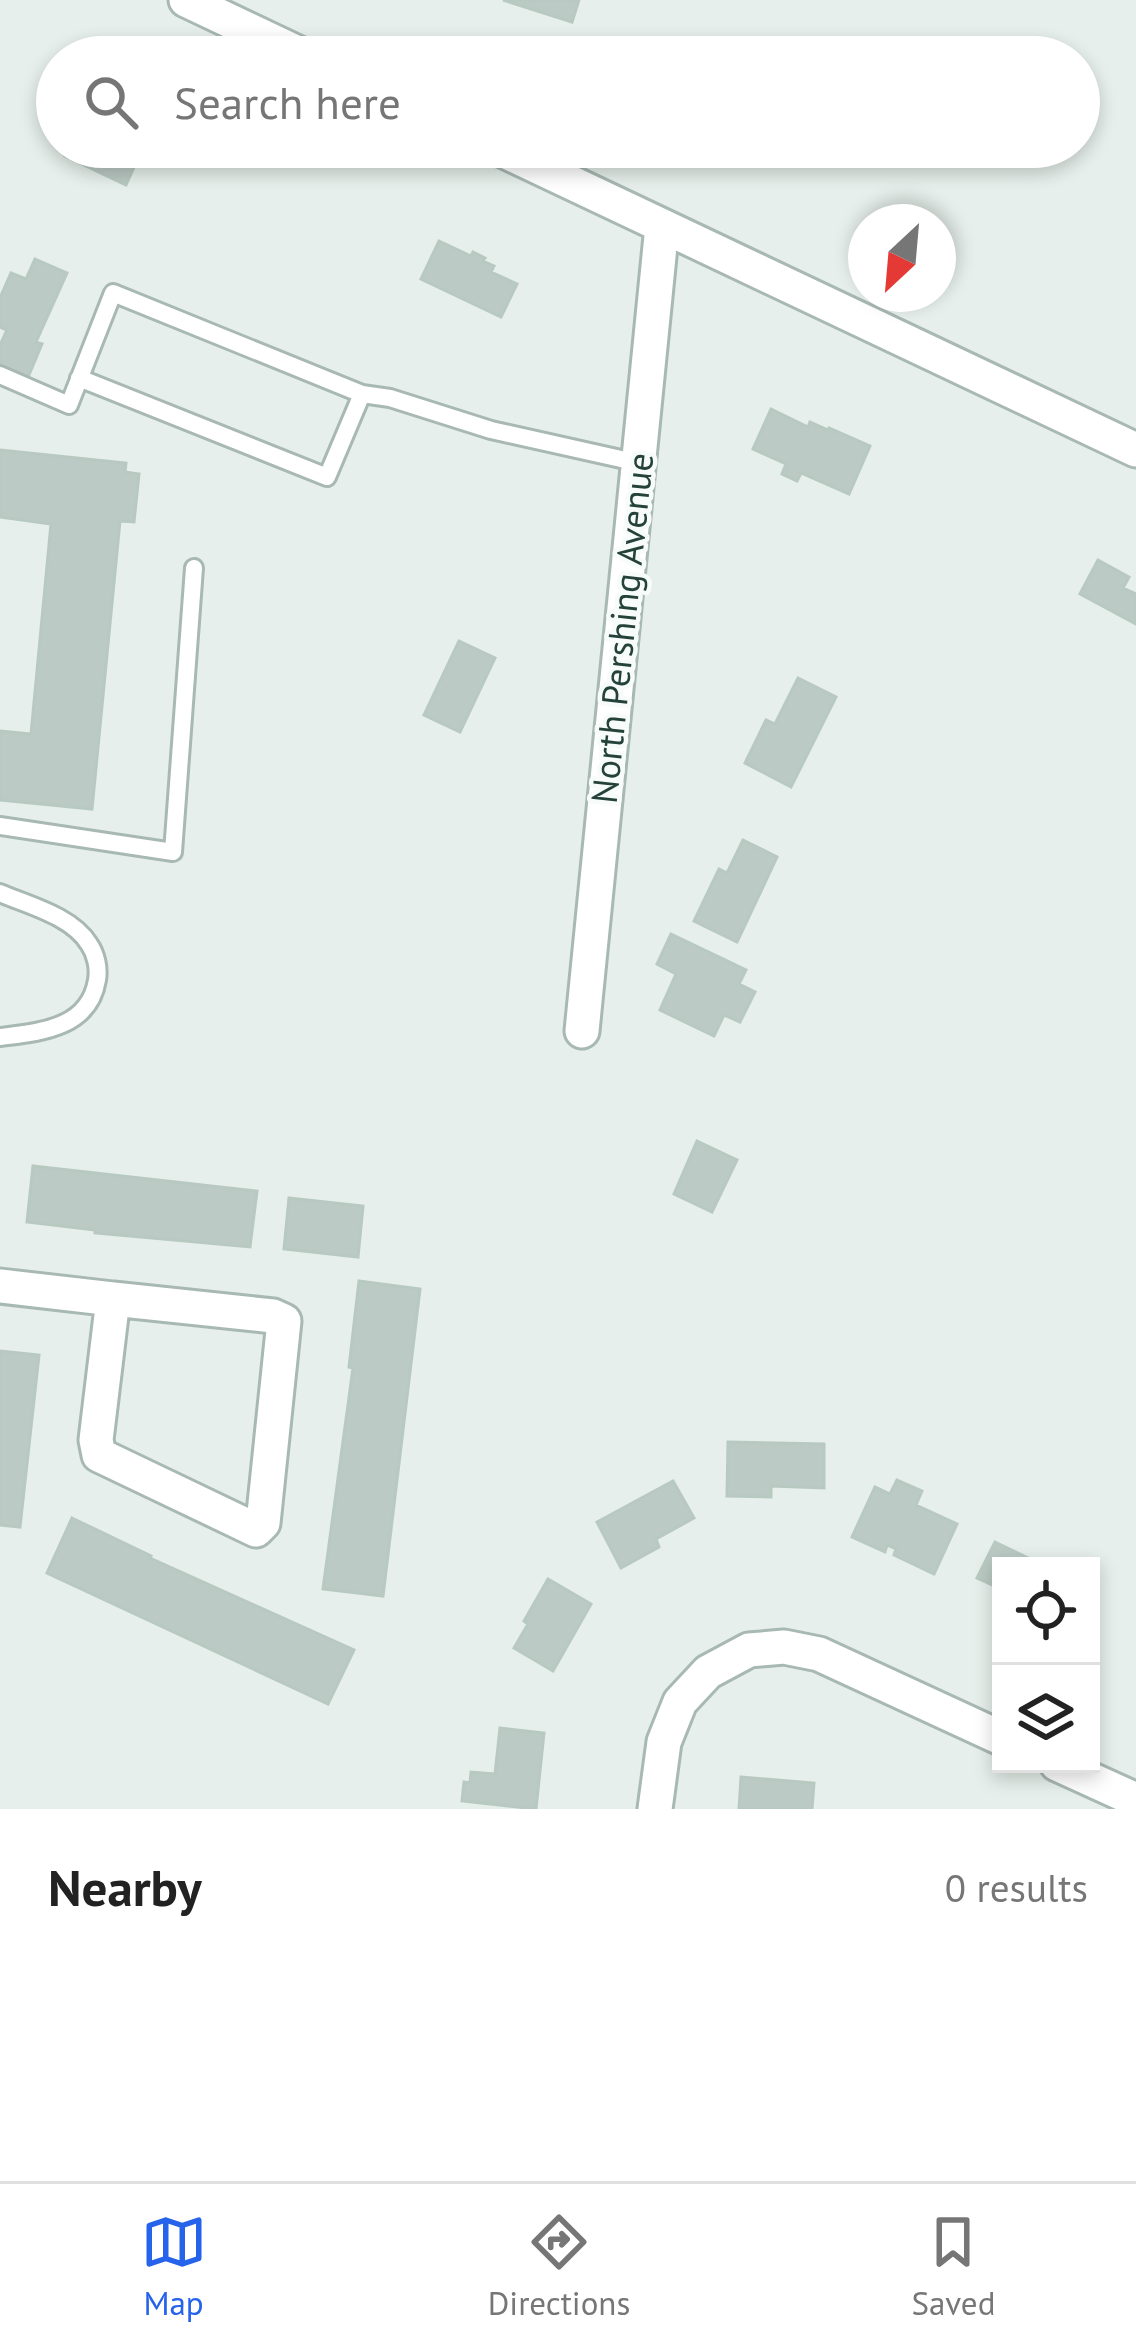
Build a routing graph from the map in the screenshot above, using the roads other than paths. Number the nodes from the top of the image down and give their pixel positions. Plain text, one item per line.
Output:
1 (186, 0) edge
2 (262, 36) edge
3 (540, 168) edge
4 (662, 226) junction
5 (0, 376) edge
6 (79, 378) junction
7 (362, 394) junction
8 (1136, 450) edge
9 (638, 464) junction
10 (194, 568) dead end
11 (0, 826) edge
12 (0, 893) edge
13 (582, 1031) dead end
14 (0, 1036) edge
15 (0, 1286) edge
16 (112, 1299) junction
17 (992, 1734) edge
18 (1077, 1773) edge
19 (1136, 1800) edge
20 (656, 1809) edge

1 - 2 street
3 - 4 street
4 - 8 street
4 - 9 street, North Pershing Avenue
5 - 6 lane
6 - 7 lane
6 - 7 lane
7 - 9 lane
9 - 13 street, North Pershing Avenue
10 - 11 lane
12 - 14 lane
15 - 16 street
16 - 16 street
17 - 20 street
18 - 19 street

